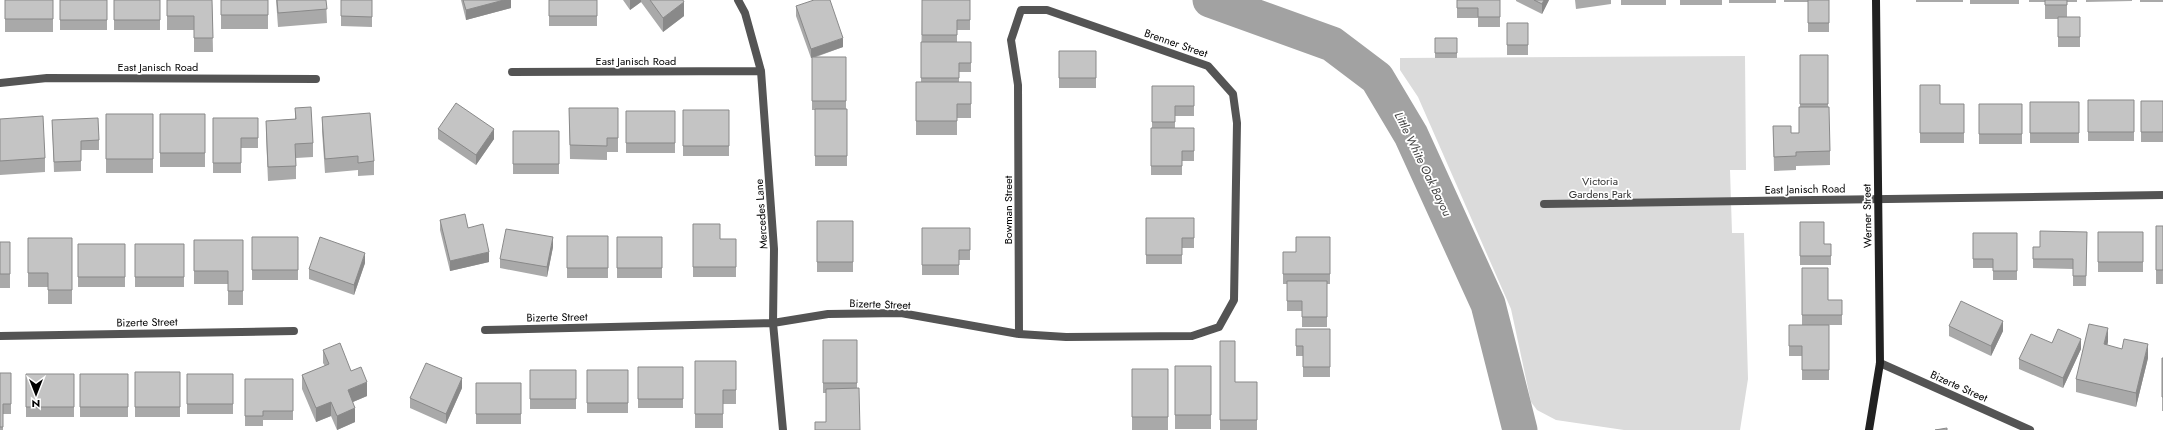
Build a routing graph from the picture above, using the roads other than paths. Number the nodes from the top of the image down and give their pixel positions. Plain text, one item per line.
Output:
1 (738, 0) edge
2 (1876, 0) edge
3 (761, 71) junction
4 (512, 72) dead end
5 (316, 79) dead end
6 (0, 83) edge
7 (1018, 85) joint
8 (2163, 194) edge
9 (1877, 199) junction
10 (1544, 204) dead end
11 (1235, 254) joint
12 (773, 323) junction
13 (485, 330) dead end
14 (294, 331) dead end
15 (1019, 334) junction
16 (0, 336) edge
17 (1880, 363) junction
18 (782, 430) edge
19 (1869, 430) edge
20 (2030, 430) edge

1 - 3 street, Mercedes Lane
2 - 9 street, Werner Street
3 - 4 street, East Janisch Road
3 - 12 street, Mercedes Lane
5 - 6 street, East Janisch Road
7 - 11 street, Brenner Street
7 - 15 street, Bowman Street
8 - 9 street, East Janisch Road
9 - 10 street, East Janisch Road
9 - 17 street, Werner Street
11 - 15 street, Bizerte Street
12 - 13 street, Bizerte Street
12 - 15 street, Bizerte Street
12 - 18 street, Mercedes Lane
14 - 16 street, Bizerte Street
17 - 19 street, Werner Street
17 - 20 street, Bizerte Street

